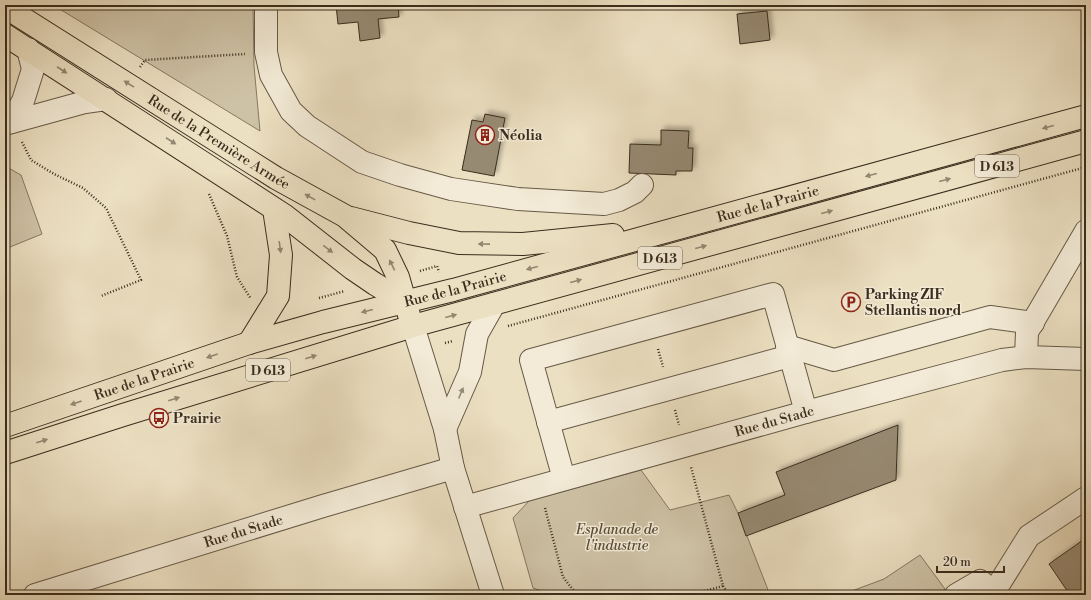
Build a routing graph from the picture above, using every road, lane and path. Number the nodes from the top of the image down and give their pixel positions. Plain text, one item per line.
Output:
1 (266, 5) edge
2 (5, 6) edge
3 (5, 35) edge
4 (28, 49) junction
5 (266, 52) junction
6 (145, 60) dead end
7 (106, 99) junction
8 (1086, 116) edge
9 (8, 123) edge
10 (1086, 141) edge
11 (1086, 167) edge
12 (642, 185) dead end
13 (207, 189) dead end
14 (274, 209) junction
15 (345, 216) junction
16 (678, 228) junction
17 (1086, 231) edge
18 (420, 271) dead end
19 (439, 272) dead end
20 (350, 290) dead end
21 (101, 296) dead end
22 (316, 299) dead end
23 (405, 302) junction
24 (494, 304) junction
25 (269, 312) junction
26 (1033, 323) junction
27 (413, 326) junction
28 (502, 327) dead end
29 (249, 343) junction
30 (789, 351) junction
31 (1026, 357) junction
32 (1086, 359) edge
33 (806, 412) junction
34 (548, 422) junction
35 (5, 426) edge
36 (445, 429) junction
37 (5, 453) edge
38 (690, 464) dead end
39 (453, 468) junction
40 (564, 479) junction
41 (1086, 498) edge
42 (544, 504) dead end
43 (465, 507) junction
44 (723, 586) junction
45 (994, 593) edge
46 (35, 595) edge
47 (493, 595) edge
48 (577, 595) edge
49 (690, 595) edge
50 (729, 595) edge
51 (956, 595) edge

1 - 5 street
15 -> 2 main road, Rue de la Première Armée
3 - 4 main road, Rue de la Première Armée
4 -> 7 main road, Rue de la Première Armée
4 - 9 street
5 - 6 path
5 - 12 street
7 - 9 street
7 -> 14 main road, Rue de la Première Armée
8 -> 16 main road, Rue de la Prairie / D 613
9 - 21 path
24 -> 10 main road, Rue de la Prairie / D 613
11 - 28 path
13 - 25 path
14 -> 23 main road, Rue de la Première Armée
14 -> 25 main road
16 -> 15 main road
23 -> 15 main road, Rue de la Première Armée
16 -> 23 main road, Rue de la Prairie / D 613
17 - 26 street
18 - 19 path
20 - 22 path
23 - 27 main road, Rue de la Première Armée
23 -> 29 main road, Rue de la Prairie / D 613
27 -> 24 main road, Rue de la Prairie / D 613
36 -> 24 street
25 - 29 main road
26 - 30 street
26 - 31 street
27 - 36 street
37 -> 27 main road, Rue de la Prairie / D 613
29 -> 35 main road, Rue de la Prairie / D 613
30 - 33 street
30 - 34 street
30 - 34 street
31 - 32 street, Rue du Stade
31 - 33 street, Rue du Stade
33 - 40 street, Rue du Stade
34 - 40 street
36 - 39 street
38 - 44 path
39 - 43 street
39 - 46 street, Rue du Stade
40 - 43 street, Rue du Stade
41 - 45 street
42 - 48 path
43 - 47 street
44 - 49 path
44 - 50 path
45 - 51 street

